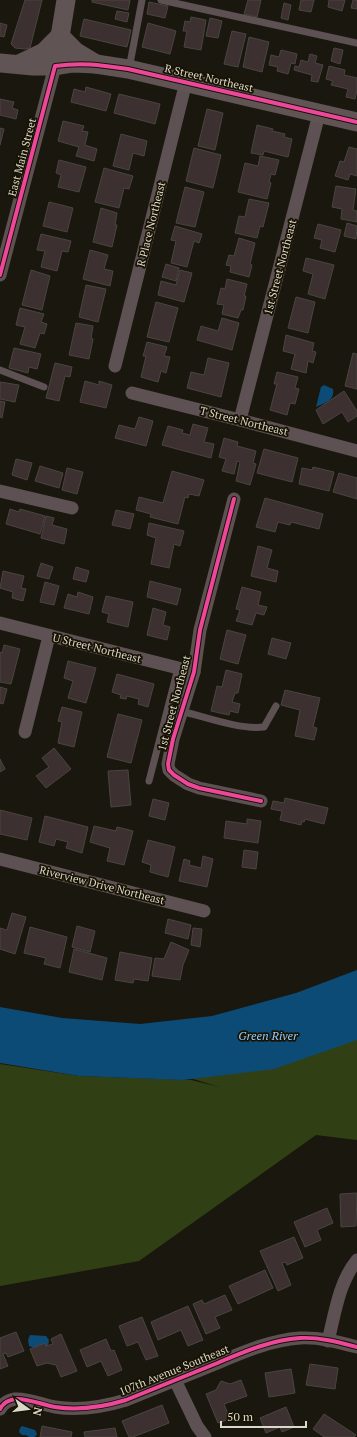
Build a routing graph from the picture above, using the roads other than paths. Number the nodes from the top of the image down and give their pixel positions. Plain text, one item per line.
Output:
1 (66, 0) edge
2 (142, 0) edge
3 (161, 0) edge
4 (60, 36) junction
5 (357, 43) edge
6 (9, 64) edge
7 (96, 64) junction
8 (55, 66) junction
9 (128, 69) junction
10 (186, 82) junction
11 (320, 114) junction
12 (357, 122) edge
13 (0, 275) edge
14 (115, 366) dead end
15 (0, 370) edge
16 (44, 387) dead end
17 (132, 393) dead end
18 (240, 420) junction
19 (357, 451) edge
20 (0, 491) edge
21 (234, 499) dead end
22 (72, 508) dead end
23 (0, 623) edge
24 (49, 636) junction
25 (178, 668) junction
26 (194, 672) junction
27 (276, 706) dead end
28 (182, 711) junction
29 (25, 732) dead end
30 (149, 781) dead end
31 (261, 801) dead end
32 (0, 859) edge
33 (204, 911) dead end
34 (357, 1260) edge
35 (328, 1341) junction
36 (357, 1347) edge
37 (176, 1380) junction
38 (0, 1409) edge
39 (204, 1437) edge

1 - 4 street, East Main Street
2 - 9 lane
3 - 5 lane
4 - 6 street
4 - 7 street
4 - 8 street, East Main Street
6 - 8 street, R Street Northeast
7 - 8 street, R Street Northeast
7 - 9 street, R Street Northeast
8 - 13 street, East Main Street
9 - 10 street, R Street Northeast
10 - 11 street, R Street Northeast
10 - 14 street, R Place Northeast
11 - 12 street, R Street Northeast
11 - 18 street, 1st Street Northeast
15 - 16 lane
17 - 18 street, T Street Northeast
18 - 19 street, T Street Northeast
20 - 22 street
21 - 26 street, 1st Street Northeast
23 - 24 street, U Street Northeast
24 - 25 street, U Street Northeast
24 - 29 street
25 - 26 street, U Street Northeast
25 - 30 lane
26 - 28 street, 1st Street Northeast
27 - 28 lane
28 - 31 street, 1st Street Northeast
32 - 33 street, Riverview Drive Northeast
34 - 35 street
35 - 36 street, 107th Avenue Southeast
35 - 37 street, 107th Avenue Southeast
37 - 38 street, 107th Avenue Southeast
37 - 39 street

